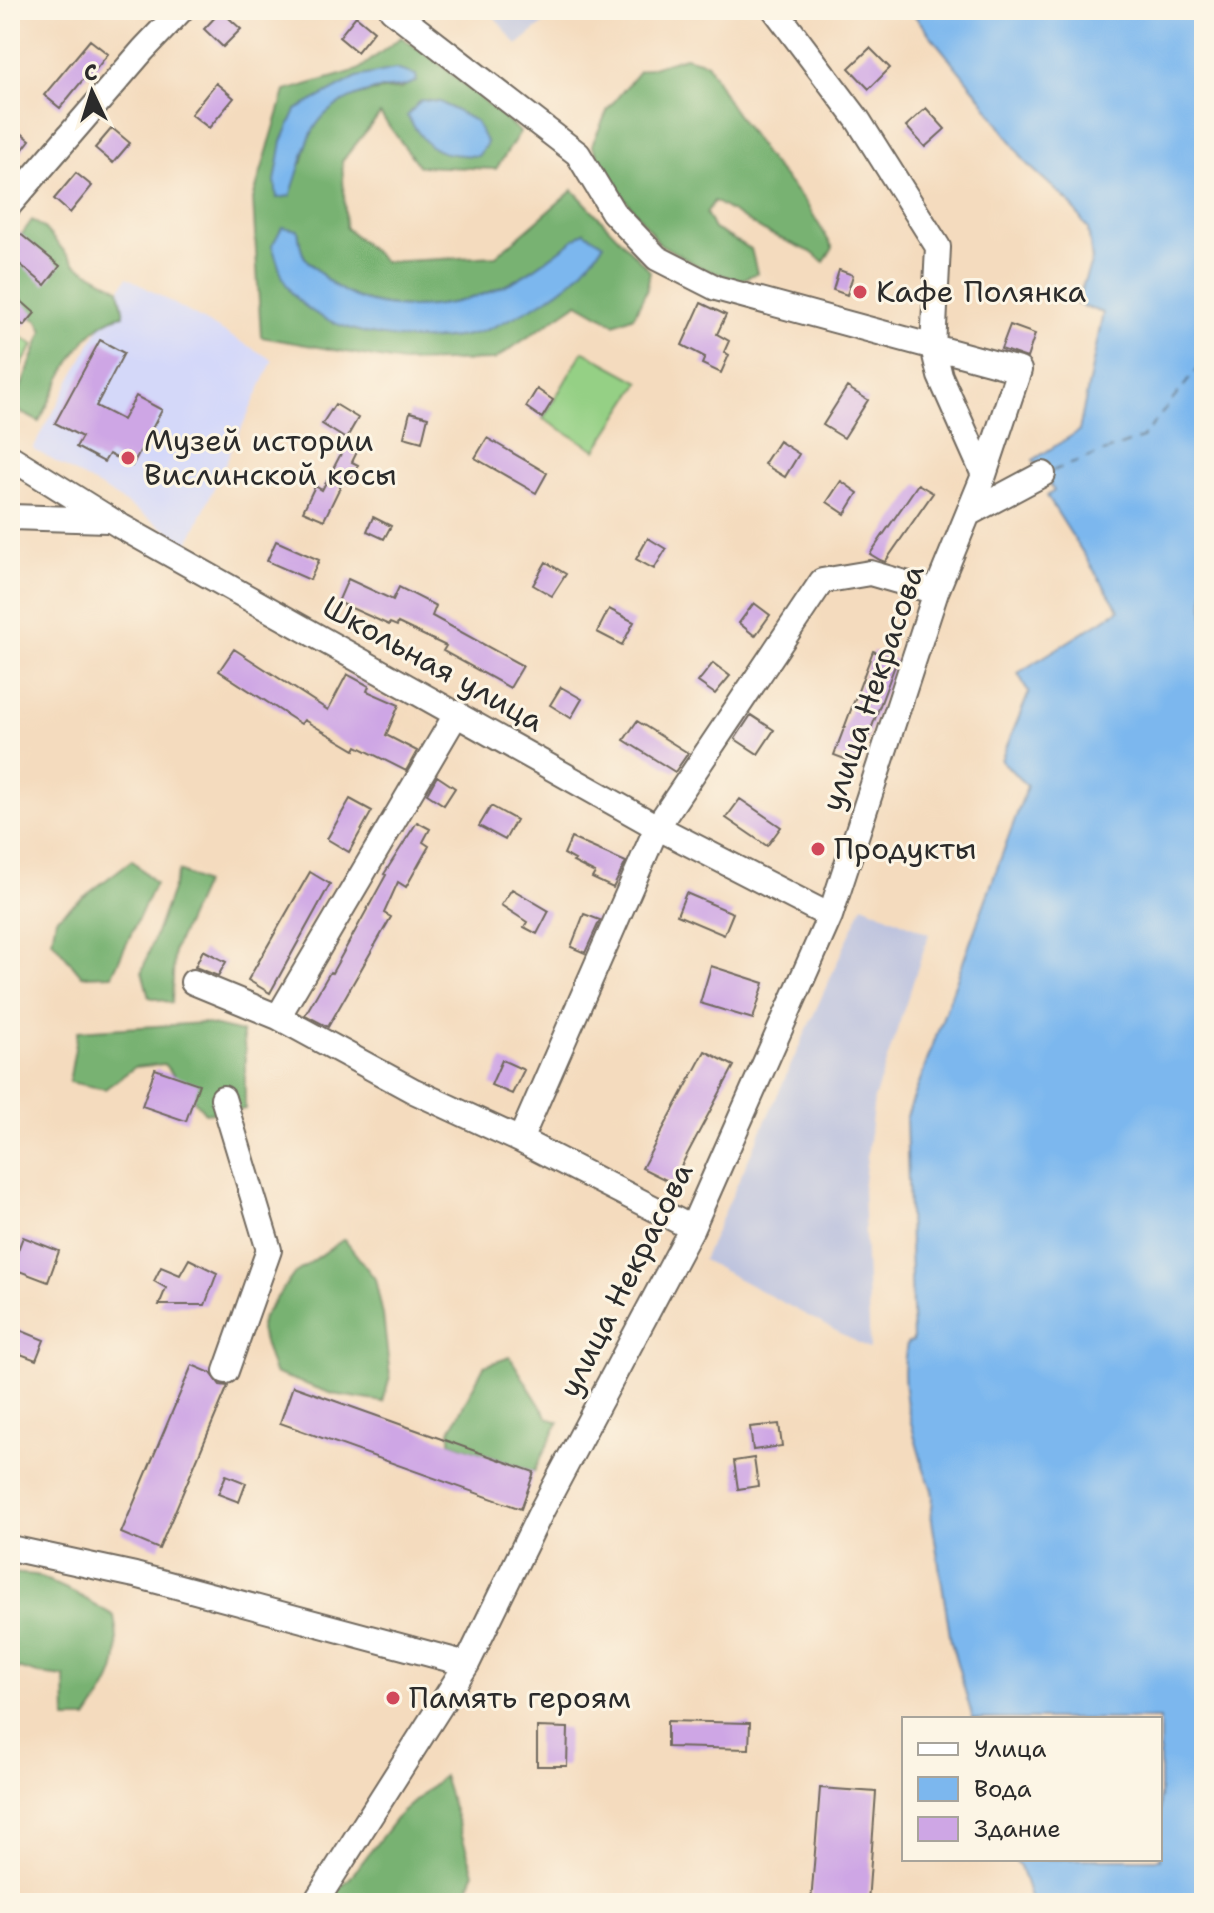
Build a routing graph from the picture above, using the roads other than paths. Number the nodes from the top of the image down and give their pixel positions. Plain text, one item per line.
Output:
1 (181, 10) edge
2 (392, 10) edge
3 (775, 10) edge
4 (10, 204) edge
5 (933, 347) junction
6 (10, 457) edge
7 (1043, 474) dead end
8 (984, 475) junction
9 (970, 513) junction
10 (10, 517) edge
11 (111, 520) junction
12 (936, 592) junction
13 (457, 713) junction
14 (657, 827) junction
15 (830, 916) junction
16 (193, 982) dead end
17 (278, 1017) junction
18 (223, 1098) dead end
19 (520, 1140) junction
20 (692, 1228) junction
21 (226, 1371) dead end
22 (10, 1548) edge
23 (467, 1664) junction
24 (315, 1903) edge

1 - 4 street
2 - 5 street
3 - 5 street
5 - 8 street
5 - 8 street, улица Некрасова
6 - 11 street, Школьная улица
7 - 9 street
8 - 9 street, улица Некрасова
9 - 12 street, улица Некрасова
10 - 11 street
11 - 13 street, Школьная улица
12 - 14 street
12 - 15 street, улица Некрасова
13 - 14 street, Школьная улица
13 - 17 street
14 - 15 street, Школьная улица
14 - 19 street
15 - 20 street, улица Некрасова
16 - 17 street
17 - 19 street
18 - 21 street
19 - 20 street
20 - 23 street, улица Некрасова
22 - 23 street
23 - 24 street, улица Некрасова

